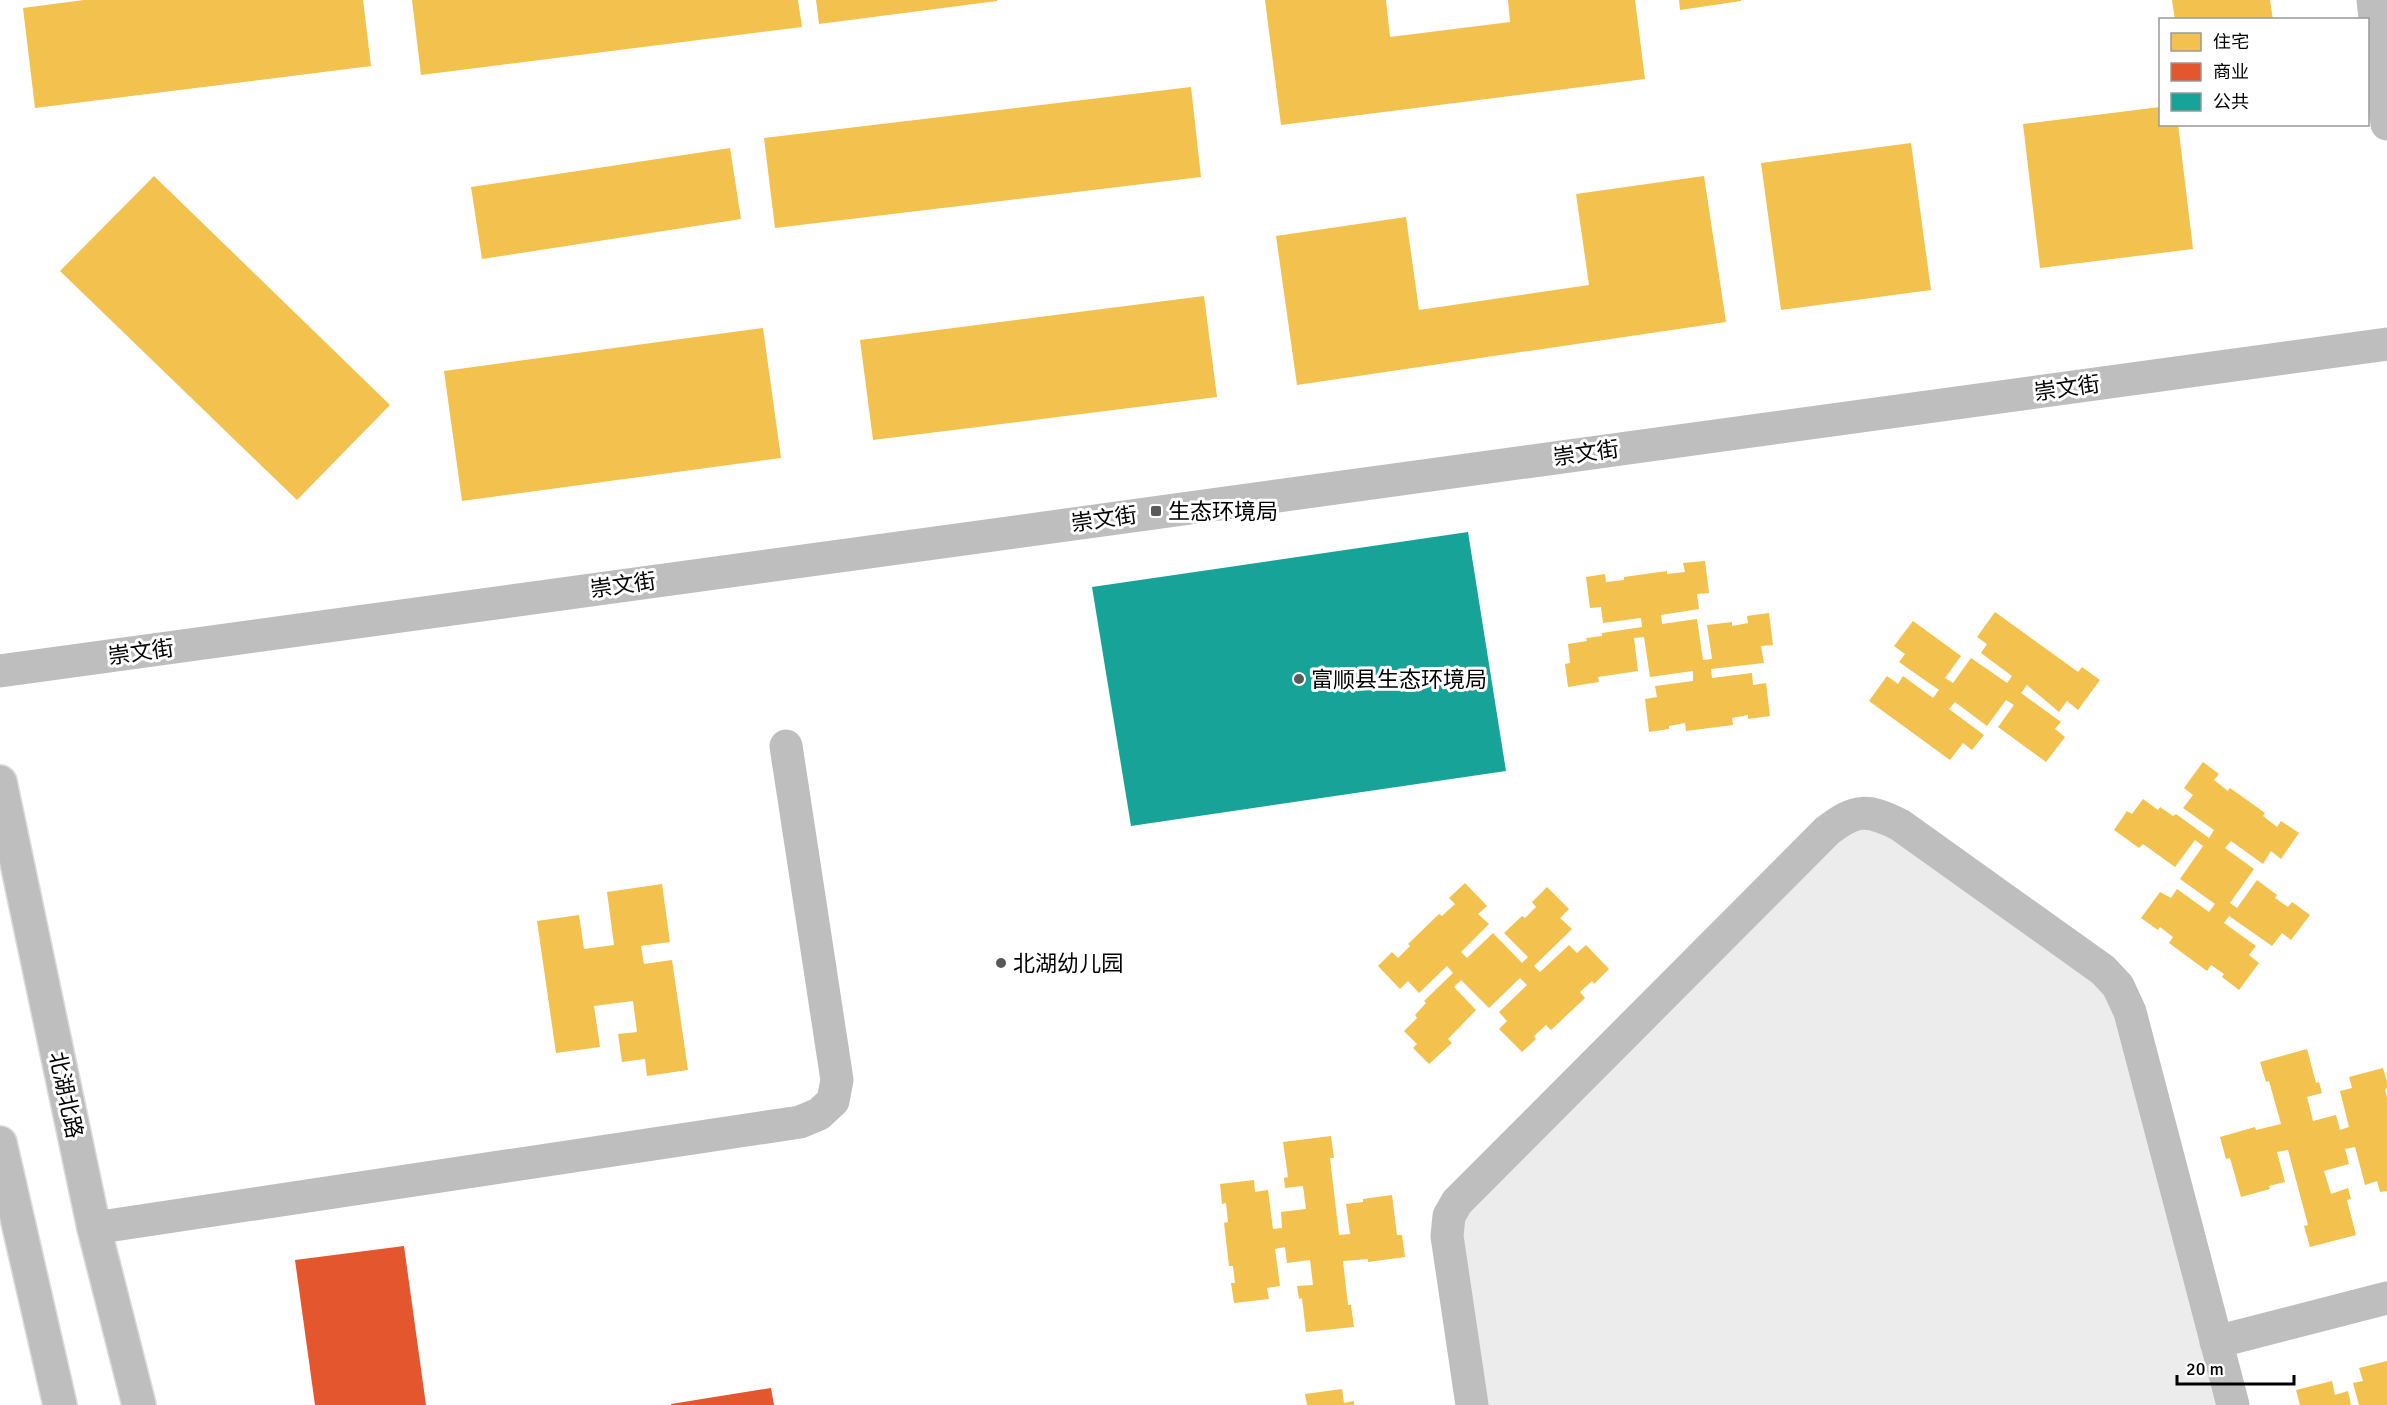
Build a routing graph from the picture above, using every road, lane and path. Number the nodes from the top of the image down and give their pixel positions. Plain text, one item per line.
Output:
1 (2373, 0) edge
2 (2387, 124) edge
3 (2387, 344) edge
4 (0, 671) edge
5 (786, 746) dead end
6 (0, 783) edge
7 (0, 1143) edge
8 (94, 1228) junction
9 (2387, 1298) edge
10 (2216, 1342) junction
11 (60, 1405) edge
12 (139, 1405) edge
13 (1472, 1405) edge
14 (2233, 1405) edge

1 - 2 street
3 - 4 street, 崇文街
5 - 8 street
6 - 8 street, 北湖北路
7 - 11 street
8 - 12 street, 北湖北路
9 - 10 street
10 - 13 street
10 - 14 street

